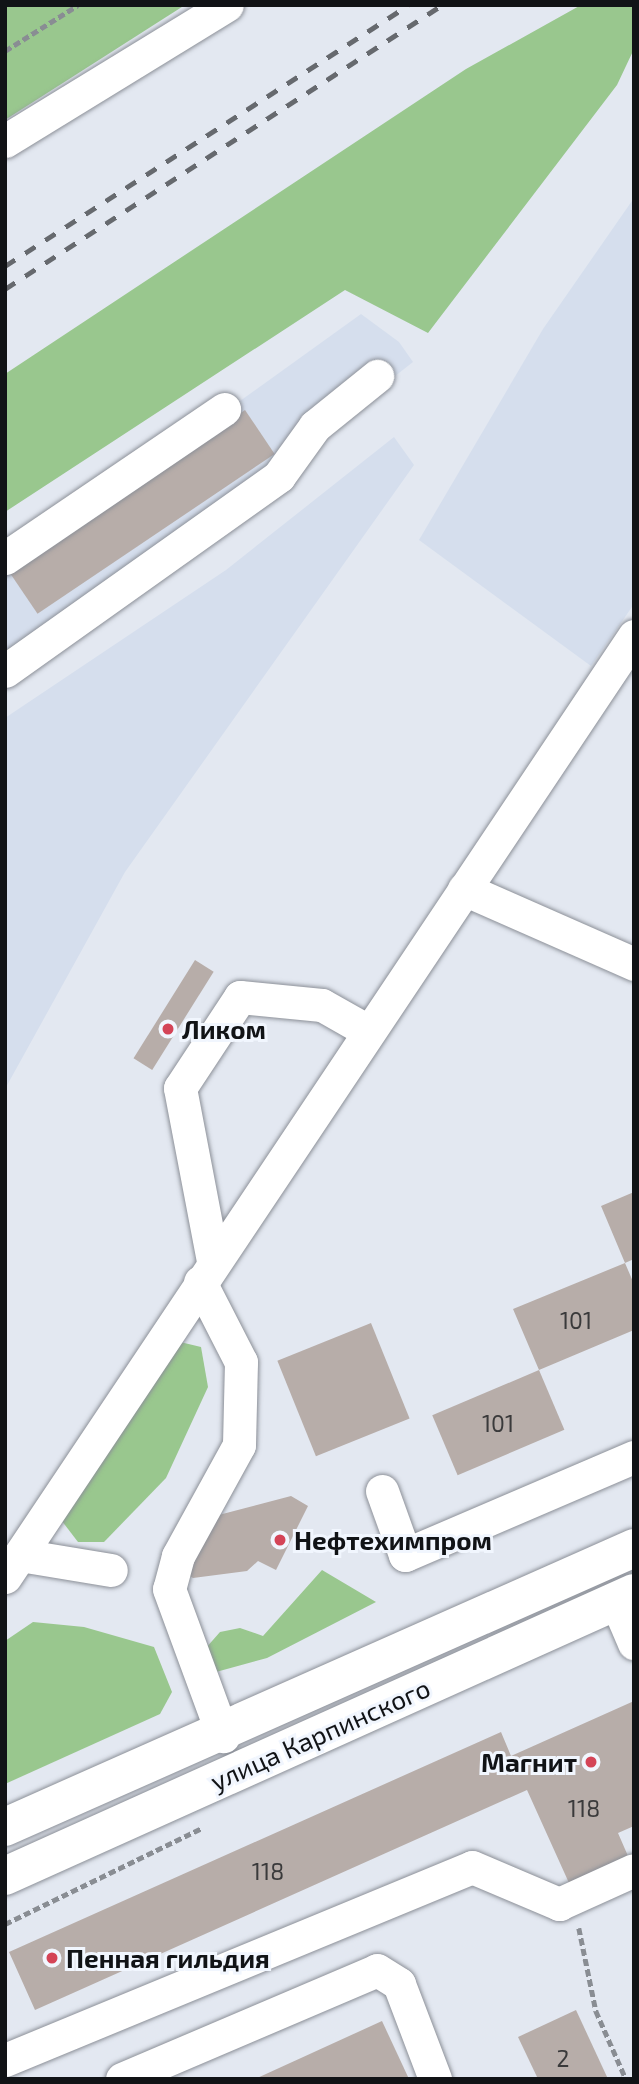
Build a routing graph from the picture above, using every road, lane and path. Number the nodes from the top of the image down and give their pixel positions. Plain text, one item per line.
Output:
1 (78, 5) edge
2 (227, 5) edge
3 (5, 51) edge
4 (5, 141) edge
5 (377, 376) dead end
6 (224, 409) dead end
7 (5, 558) edge
8 (634, 636) edge
9 (5, 671) edge
10 (464, 889) junction
11 (634, 964) edge
12 (368, 1031) junction
13 (206, 1272) junction
14 (634, 1457) edge
15 (382, 1491) dead end
16 (634, 1548) edge
17 (13, 1566) edge
18 (111, 1570) dead end
19 (575, 1575) junction
20 (613, 1603) edge
21 (465, 1625) junction
22 (634, 1643) edge
23 (480, 1662) junction
24 (223, 1736) junction
25 (5, 1827) edge
26 (634, 1870) edge
27 (5, 1875) edge
28 (587, 1919) dead end
29 (12, 2066) edge
30 (122, 2079) edge
31 (435, 2079) edge
32 (626, 2079) edge

1 - 3 path
2 - 4 lane
5 - 9 lane
6 - 7 lane
8 - 10 lane
10 - 11 lane
10 - 12 lane
12 - 13 lane
12 - 13 lane
13 - 17 lane
13 - 24 lane
14 - 15 lane
16 - 19 main road, улица Карпинского
17 - 18 lane
19 - 20 main road
19 - 21 main road, улица Карпинского
20 - 22 lane
20 - 23 main road, улица Карпинского
21 - 23 main road
21 - 24 main road, улица Карпинского
23 - 27 main road, улица Карпинского
24 - 25 main road, улица Карпинского
26 - 29 lane
28 - 32 path
30 - 31 lane

